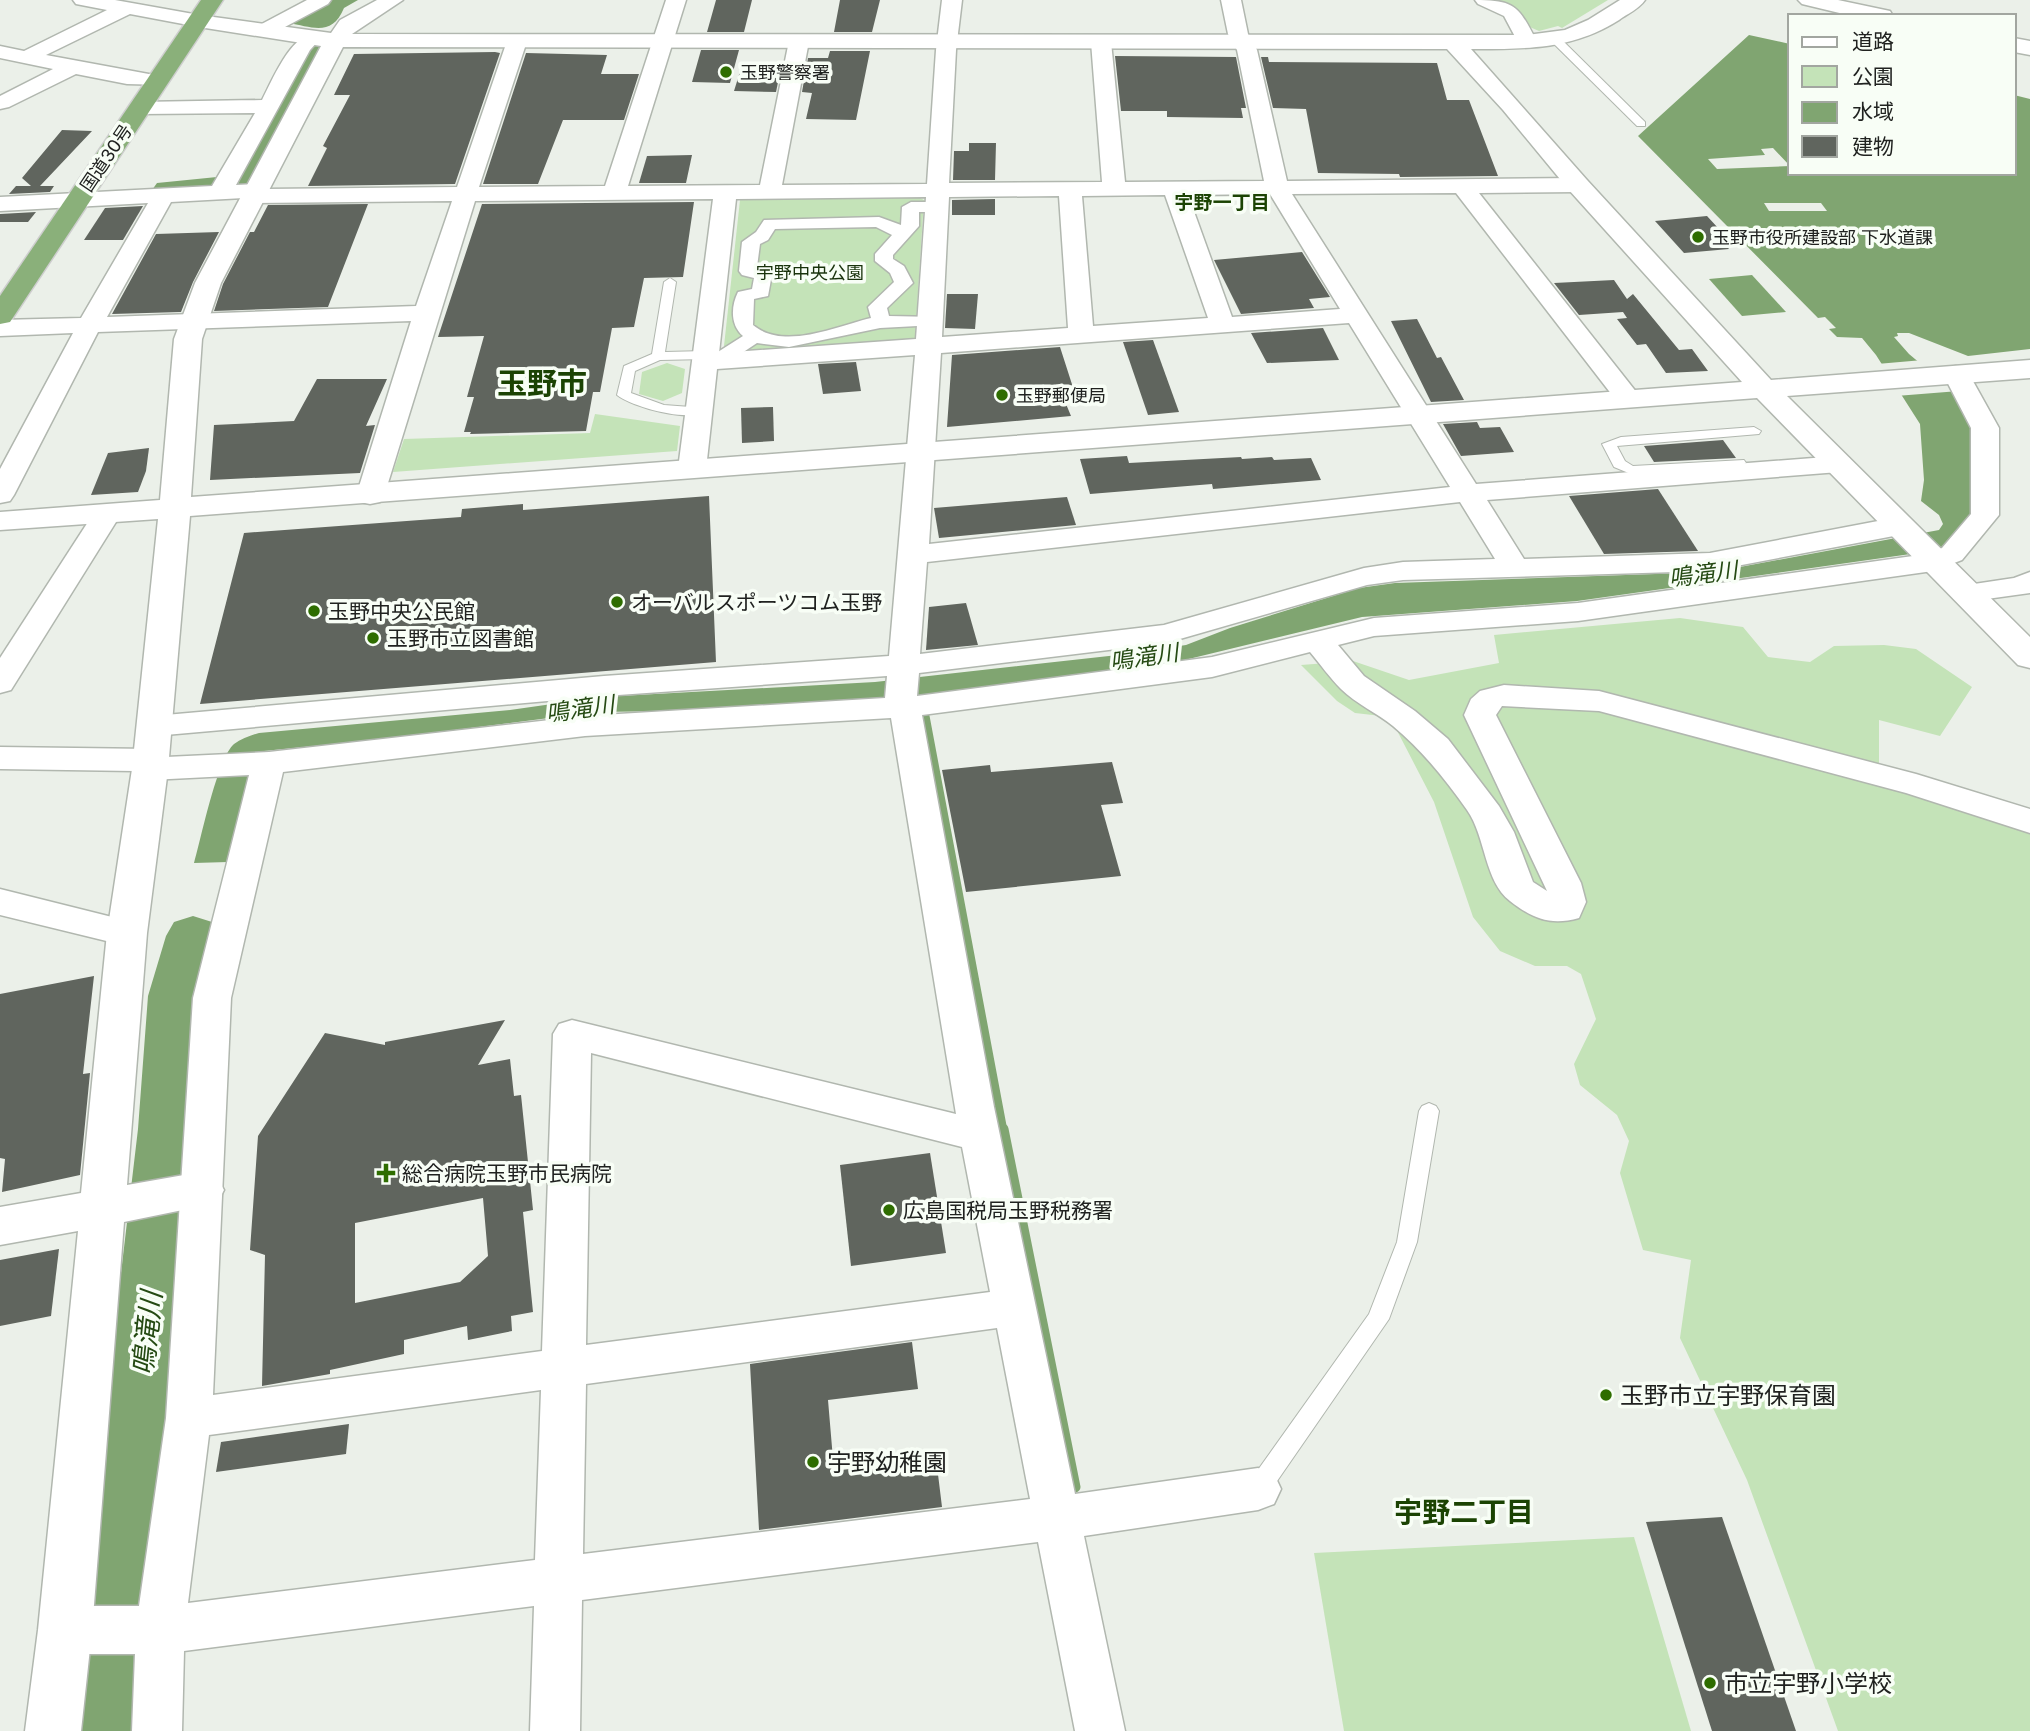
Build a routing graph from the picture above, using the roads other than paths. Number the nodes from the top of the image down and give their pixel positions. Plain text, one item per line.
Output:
1 (83, 0) edge
2 (212, 0) edge
3 (321, 0) edge
4 (392, 0) edge
5 (676, 0) edge
6 (952, 0) edge
7 (1231, 0) edge
8 (1485, 0) edge
9 (1634, 0) edge
10 (1809, 0) edge
11 (127, 8) junction
12 (1873, 14) edge
13 (198, 21) junction
14 (263, 31) junction
15 (310, 38) junction
16 (336, 40) junction
17 (517, 41) junction
18 (662, 41) junction
19 (799, 41) junction
20 (1557, 41) junction
21 (948, 42) junction
22 (1101, 42) junction
23 (1243, 42) junction
24 (1453, 42) junction
25 (1527, 42) junction
26 (11, 57) edge
27 (73, 67) junction
28 (158, 80) junction
29 (2, 103) dead end
30 (268, 106) junction
31 (140, 108) junction
32 (1641, 124) dead end
33 (1578, 185) junction
34 (1462, 186) junction
35 (223, 188) junction
36 (1277, 188) junction
37 (1070, 189) junction
38 (1114, 189) junction
39 (1174, 189) junction
40 (767, 191) junction
41 (725, 192) junction
42 (255, 193) junction
43 (614, 193) junction
44 (466, 194) junction
45 (163, 197) junction
46 (937, 199) junction
47 (76, 201) junction
48 (0, 204) edge
49 (770, 224) junction
50 (903, 233) junction
51 (670, 282) dead end
52 (426, 313) junction
53 (1358, 315) junction
54 (0, 316) edge
55 (192, 321) junction
56 (882, 322) junction
57 (90, 324) junction
58 (1223, 325) junction
59 (0, 328) edge
60 (928, 333) junction
61 (1081, 335) junction
62 (755, 336) junction
63 (658, 356) junction
64 (709, 359) junction
65 (2030, 369) edge
66 (1948, 375) junction
67 (1763, 388) junction
68 (1628, 398) junction
69 (699, 411) junction
70 (1420, 414) junction
71 (1754, 431) dead end
72 (922, 452) junction
73 (1739, 463) dead end
74 (1839, 464) junction
75 (692, 469) junction
76 (1469, 493) junction
77 (0, 495) edge
78 (370, 495) junction
79 (175, 509) junction
80 (107, 514) junction
81 (0, 521) edge
82 (1916, 544) junction
83 (912, 555) junction
84 (1515, 568) junction
85 (2030, 581) edge
86 (1965, 593) junction
87 (1316, 640) junction
88 (2030, 657) edge
89 (0, 683) edge
90 (902, 688) junction
91 (152, 752) junction
92 (0, 758) edge
93 (264, 763) junction
94 (2030, 821) edge
95 (0, 902) edge
96 (127, 933) junction
97 (1429, 1111) dead end
98 (980, 1136) junction
99 (156, 1199) junction
100 (0, 1226) edge
101 (1016, 1307) junction
102 (566, 1367) junction
103 (189, 1418) junction
104 (1258, 1489) joint
105 (1057, 1518) junction
106 (559, 1579) junction
107 (117, 1629) junction
108 (53, 1731) edge
109 (158, 1731) edge
110 (555, 1731) edge
111 (1100, 1731) edge

1 - 11 street
2 - 13 highway, 国道30号
3 - 14 street
4 - 16 street
5 - 18 street
6 - 21 street
7 - 23 street
8 - 25 street
9 - 20 street
10 - 12 street
11 - 13 street
11 - 26 street
13 - 14 street
13 - 28 highway, 国道30号
14 - 15 street
15 - 16 street
15 - 30 street
16 - 17 street
16 - 42 street
17 - 18 street
17 - 44 street
18 - 19 street
18 - 43 street
19 - 21 street
19 - 40 street
20 - 25 street
20 - 32 lane
21 - 22 street
21 - 46 street
22 - 23 street
22 - 38 street
23 - 24 street
23 - 36 street
24 - 25 street
24 - 33 street
26 - 27 street
27 - 28 street
27 - 29 street
28 - 31 highway, 国道30号
30 - 31 street
30 - 35 street
31 - 47 highway, 国道30号
33 - 34 street
33 - 67 street
34 - 36 street
34 - 68 street
35 - 42 street
35 - 45 street
36 - 39 street
36 - 53 street
37 - 38 street
37 - 46 street
37 - 61 street
38 - 39 street
39 - 58 street
40 - 41 street
40 - 46 street
40 - 49 street
41 - 43 street
41 - 64 street
42 - 44 street
42 - 55 street
43 - 44 street
44 - 52 street
45 - 47 street
45 - 57 street
46 - 50 street
46 - 60 street
47 - 48 street
47 - 54 highway, 国道30号
49 - 50 street
49 - 62 street
50 - 56 street
51 - 63 lane
52 - 55 street
52 - 78 street
53 - 58 street
53 - 70 street
55 - 57 street
55 - 79 street
56 - 60 street
56 - 62 street
57 - 59 street
57 - 77 street
58 - 61 street
60 - 61 street
60 - 64 street
60 - 72 street
62 - 64 street
63 - 64 lane
63 - 69 lane
64 - 69 street
65 - 66 street
66 - 67 street
66 - 82 street
67 - 68 street
67 - 74 street
68 - 70 street
69 - 75 street
70 - 72 street
70 - 76 street
71 - 73 lane
72 - 75 street
72 - 83 street
74 - 76 street
74 - 82 street
75 - 78 street
76 - 83 street
76 - 84 street
78 - 79 street
79 - 80 street
79 - 91 street
80 - 81 street
80 - 89 street
82 - 84 street
82 - 86 street
82 - 87 street
83 - 90 street
84 - 90 street
85 - 86 street
86 - 88 street
87 - 90 street
87 - 94 street
90 - 91 street
90 - 93 street
90 - 98 street
91 - 92 street
91 - 93 street
91 - 96 street
93 - 99 street
95 - 96 street
96 - 99 street
97 - 104 lane
98 - 101 street
98 - 102 street
99 - 100 street
99 - 103 street
99 - 107 street
101 - 102 street
101 - 105 street
102 - 103 street
102 - 106 street
103 - 107 street
104 - 105 street
105 - 106 street
105 - 111 street
106 - 107 street
106 - 110 street
107 - 108 street
107 - 109 street

